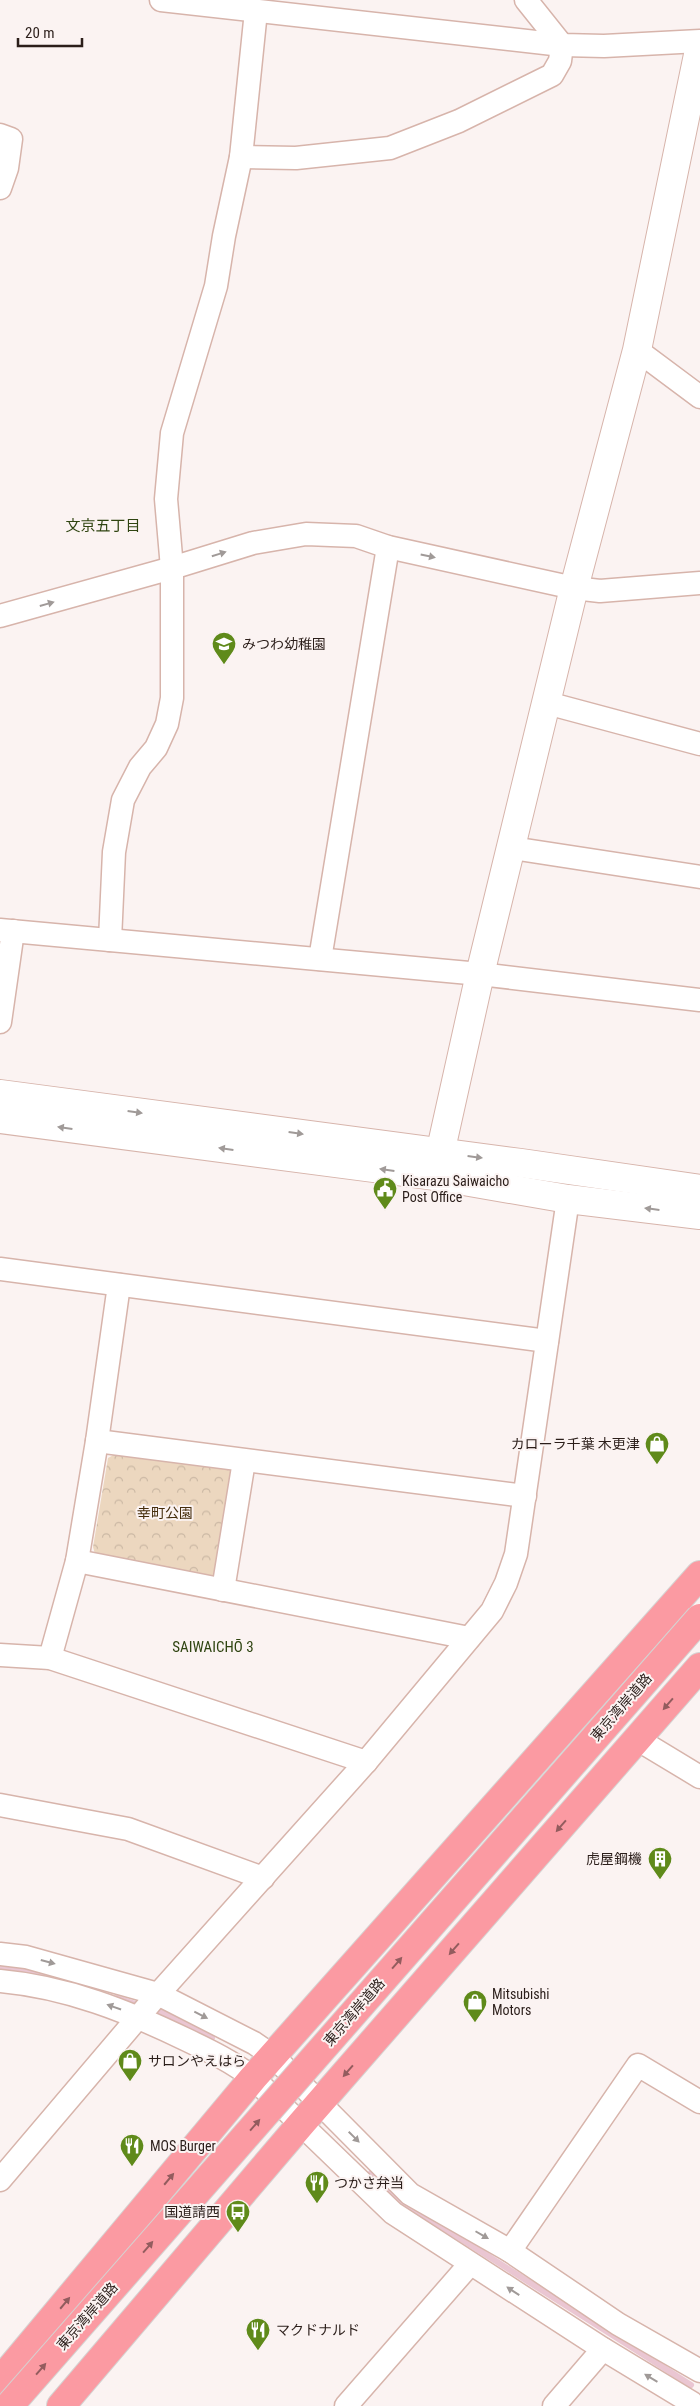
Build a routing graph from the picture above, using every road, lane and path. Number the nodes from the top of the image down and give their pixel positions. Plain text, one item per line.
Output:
1 (162, 0) edge
2 (526, 0) edge
3 (256, 11) junction
4 (700, 43) edge
5 (562, 45) junction
6 (0, 136) edge
7 (241, 157) junction
8 (0, 188) edge
9 (637, 350) junction
10 (700, 398) edge
11 (388, 547) junction
12 (172, 568) junction
13 (700, 583) edge
14 (574, 588) junction
15 (0, 616) edge
16 (547, 703) junction
17 (700, 744) edge
18 (512, 848) junction
19 (700, 877) edge
20 (6, 930) edge
21 (110, 940) junction
22 (320, 959) junction
23 (480, 974) junction
24 (700, 1000) edge
25 (0, 1022) edge
26 (0, 1094) edge
27 (0, 1119) edge
28 (438, 1164) junction
29 (700, 1189) edge
30 (568, 1199) junction
31 (700, 1215) edge
32 (0, 1269) edge
33 (118, 1285) junction
34 (547, 1342) junction
35 (97, 1441) junction
36 (244, 1461) junction
37 (525, 1496) junction
38 (77, 1561) junction
39 (700, 1564) edge
40 (700, 1575) edge
41 (223, 1590) junction
42 (700, 1618) edge
43 (469, 1638) junction
44 (0, 1655) edge
45 (50, 1658) junction
46 (700, 1667) edge
47 (637, 1739) junction
48 (366, 1762) junction
49 (700, 1777) edge
50 (0, 1805) edge
51 (262, 1878) junction
52 (0, 1954) edge
53 (0, 1981) edge
54 (148, 2006) junction
55 (273, 2056) junction
56 (253, 2078) junction
57 (700, 2102) edge
58 (319, 2104) junction
59 (301, 2124) junction
60 (0, 2180) edge
61 (510, 2251) junction
62 (470, 2264) junction
63 (603, 2349) junction
64 (700, 2371) edge
65 (0, 2381) edge
66 (695, 2398) edge
67 (9, 2406) edge
68 (62, 2406) edge
69 (346, 2406) edge
70 (554, 2406) edge

1 - 3 street
2 - 5 street
3 - 5 street
3 - 7 street
4 - 5 street
4 - 9 street
5 - 7 street
6 - 8 street
7 - 12 street
9 - 10 street
9 - 14 street
12 -> 11 street
11 -> 14 street
11 - 22 street
15 -> 12 street
12 - 21 street
13 - 14 street
14 - 16 street
16 - 17 street
16 - 18 street
18 - 19 street
18 - 23 street
20 - 21 street
20 - 25 street
21 - 22 street
22 - 23 street
23 - 24 street
23 - 28 street
26 -> 28 street
28 -> 27 street
28 -> 29 street
28 - 30 street
31 -> 30 street
30 - 34 street
32 - 33 street
33 - 34 street
33 - 35 street
34 - 37 street
35 - 36 street
35 - 38 street
36 - 37 street
36 - 41 street
37 - 43 street
38 - 41 street
38 - 45 street
39 - 55 highway
40 - 55 highway
41 - 43 street
67 -> 42 highway, 東京湾岸道路, bridge
43 - 48 street
44 - 45 street
45 - 48 street
46 -> 47 highway
47 - 49 street
47 -> 58 highway
48 - 51 street
50 - 51 street
51 - 54 street
52 -> 54 street
54 -> 53 street
54 -> 55 street
54 - 56 street
54 - 60 street
55 - 56 highway
55 - 58 street
56 - 59 street
65 -> 56 highway
57 - 61 street
58 - 59 highway
58 -> 61 street
59 - 62 street
59 - 68 highway
61 - 64 street
63 -> 62 street
62 - 69 street
66 -> 63 street
63 - 70 street

